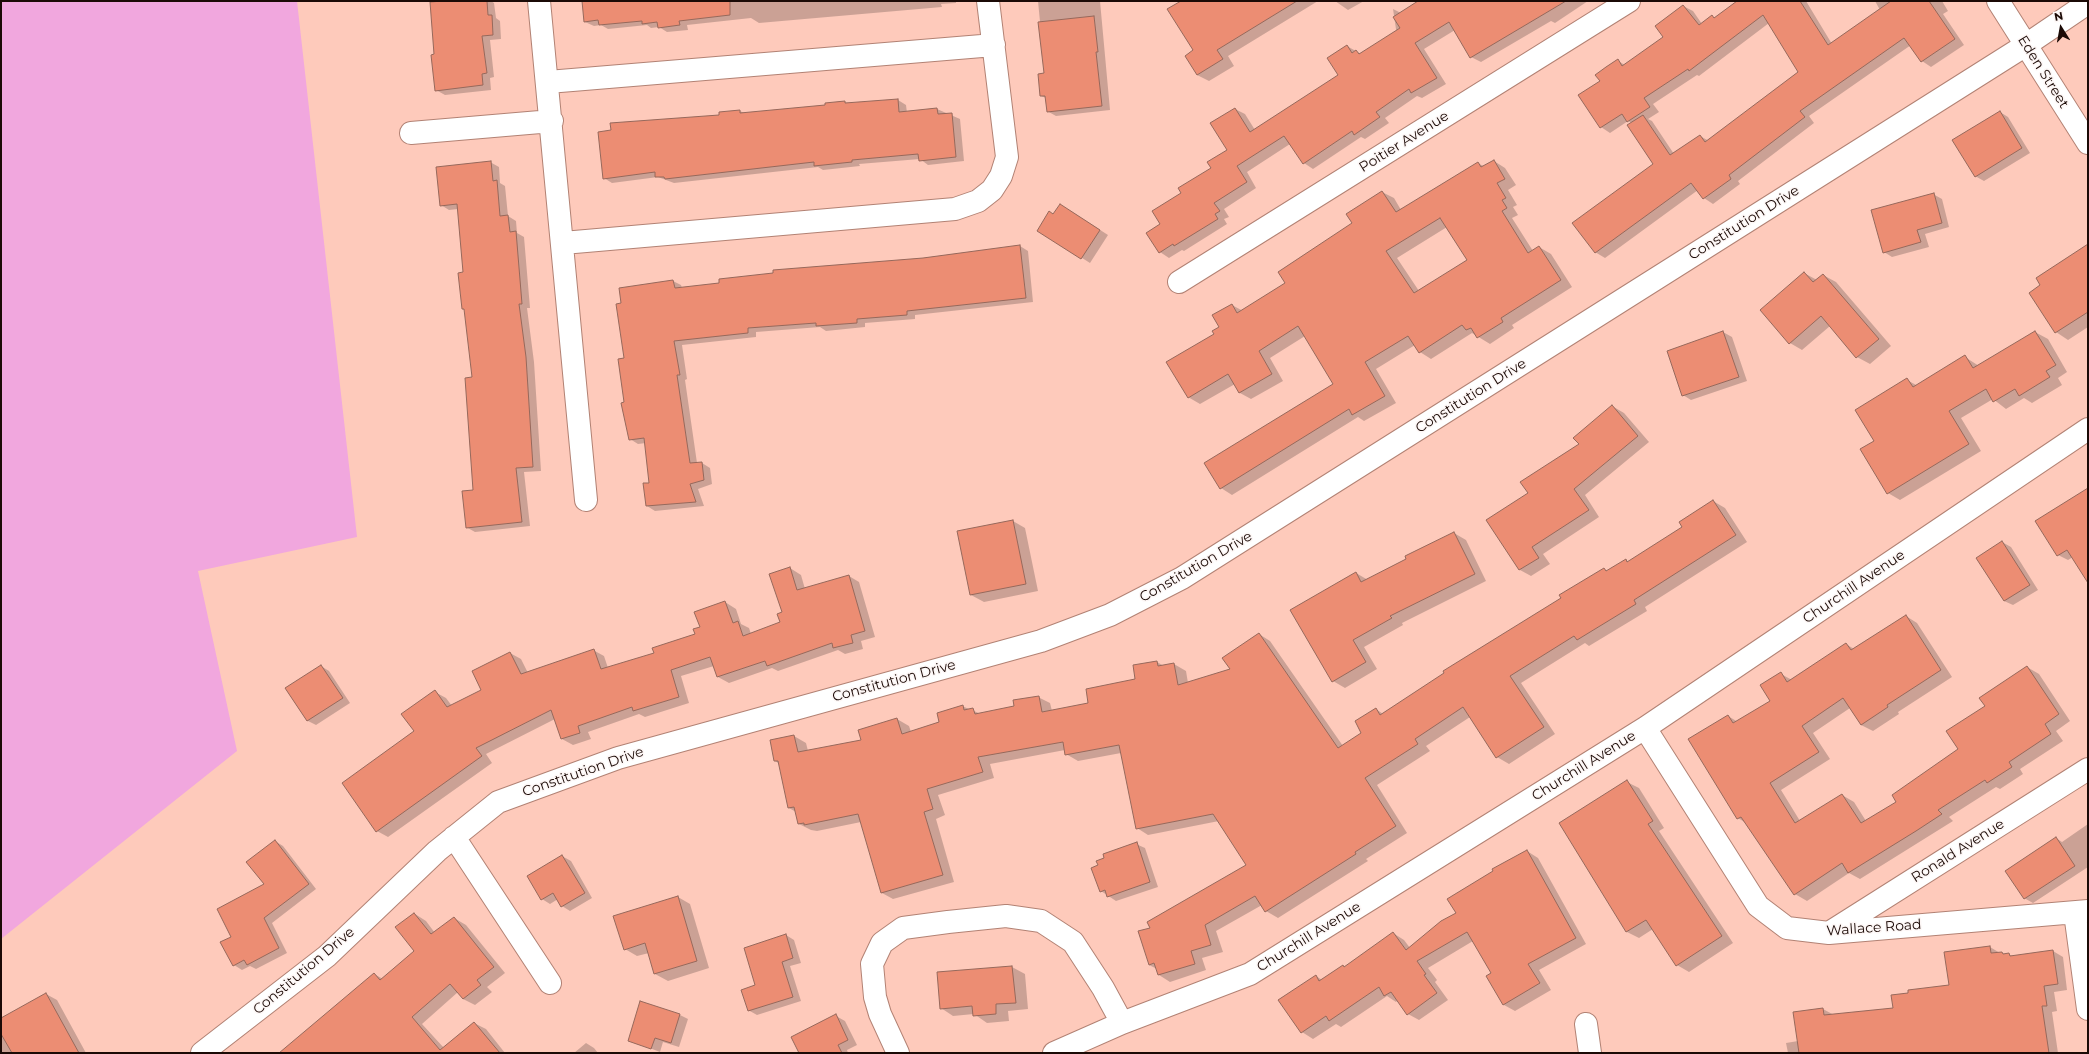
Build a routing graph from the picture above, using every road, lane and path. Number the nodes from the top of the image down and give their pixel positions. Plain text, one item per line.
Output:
1 (540, 1) edge
2 (988, 1) edge
3 (1629, 1) edge
4 (1998, 1) edge
5 (2088, 3) edge
6 (994, 45) junction
7 (2026, 45) junction
8 (548, 82) junction
9 (552, 121) junction
10 (411, 133) dead end
11 (2088, 143) edge
12 (564, 243) junction
13 (1179, 282) dead end
14 (2088, 429) edge
15 (586, 500) dead end
16 (1645, 728) junction
17 (2088, 769) edge
18 (454, 837) junction
19 (2082, 912) edge
20 (1829, 933) junction
21 (550, 983) dead end
22 (2088, 1009) edge
23 (1122, 1023) junction
24 (1586, 1024) dead end
25 (202, 1053) edge
26 (898, 1053) edge
27 (1054, 1053) edge
28 (1590, 1053) edge

1 - 8 street
2 - 6 street
3 - 13 street, Poitier Avenue
4 - 7 street, Eden Street
5 - 7 street, Constitution Drive
6 - 8 street
6 - 12 street
7 - 11 street, Eden Street
7 - 18 street, Constitution Drive
8 - 9 street
9 - 10 street
9 - 12 street
12 - 15 street
14 - 16 street, Churchill Avenue
16 - 20 street, Wallace Road
16 - 23 street, Churchill Avenue
17 - 20 street, Ronald Avenue
18 - 21 street
18 - 25 street, Constitution Drive
19 - 20 street, Wallace Road
19 - 22 street
23 - 26 street
23 - 27 street, Churchill Avenue
24 - 28 street

